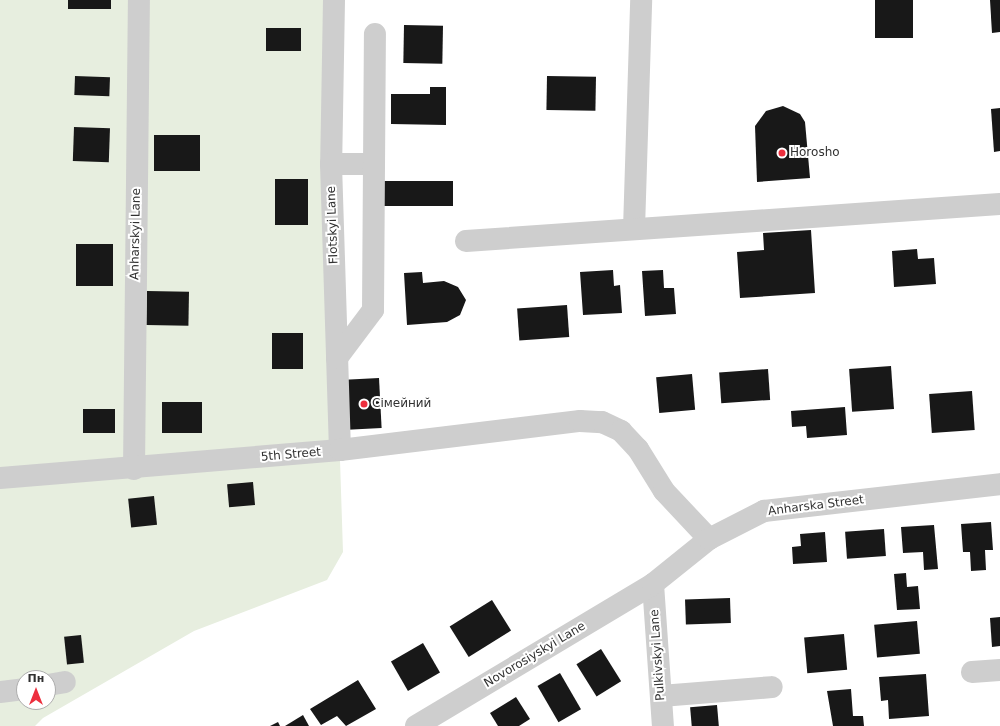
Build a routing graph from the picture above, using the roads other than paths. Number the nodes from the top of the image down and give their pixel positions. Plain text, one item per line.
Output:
1 (139, 0) edge
2 (334, 0) edge
3 (640, 0) edge
4 (375, 34) dead end
5 (332, 164) junction
6 (374, 164) junction
7 (1000, 204) edge
8 (634, 229) junction
9 (466, 241) dead end
10 (337, 358) junction
11 (340, 450) junction
12 (134, 469) junction
13 (0, 478) edge
14 (1000, 484) edge
15 (709, 539) junction
16 (653, 584) junction
17 (1000, 670) edge
18 (972, 672) dead end
19 (772, 687) dead end
20 (16, 690) edge
21 (0, 692) edge
22 (661, 696) junction
23 (416, 726) edge
24 (663, 726) edge

1 - 12 street, Anharskyi Lane
2 - 5 street, Flotskyi Lane
3 - 8 street
4 - 6 street
5 - 6 street
5 - 10 street, Flotskyi Lane
6 - 10 street
7 - 8 street
8 - 9 street
10 - 11 street, Flotskyi Lane
11 - 12 street, 5th Street
11 - 15 street, 5th Street
12 - 13 street, 5th Street
14 - 15 street, Anharska Street
15 - 16 street, Anharska Street
16 - 22 street, Pulkivskyi Lane
16 - 23 street, Novorosiyskyi Lane
17 - 18 street
19 - 22 street
20 - 21 street
22 - 24 street, Pulkivskyi Lane

